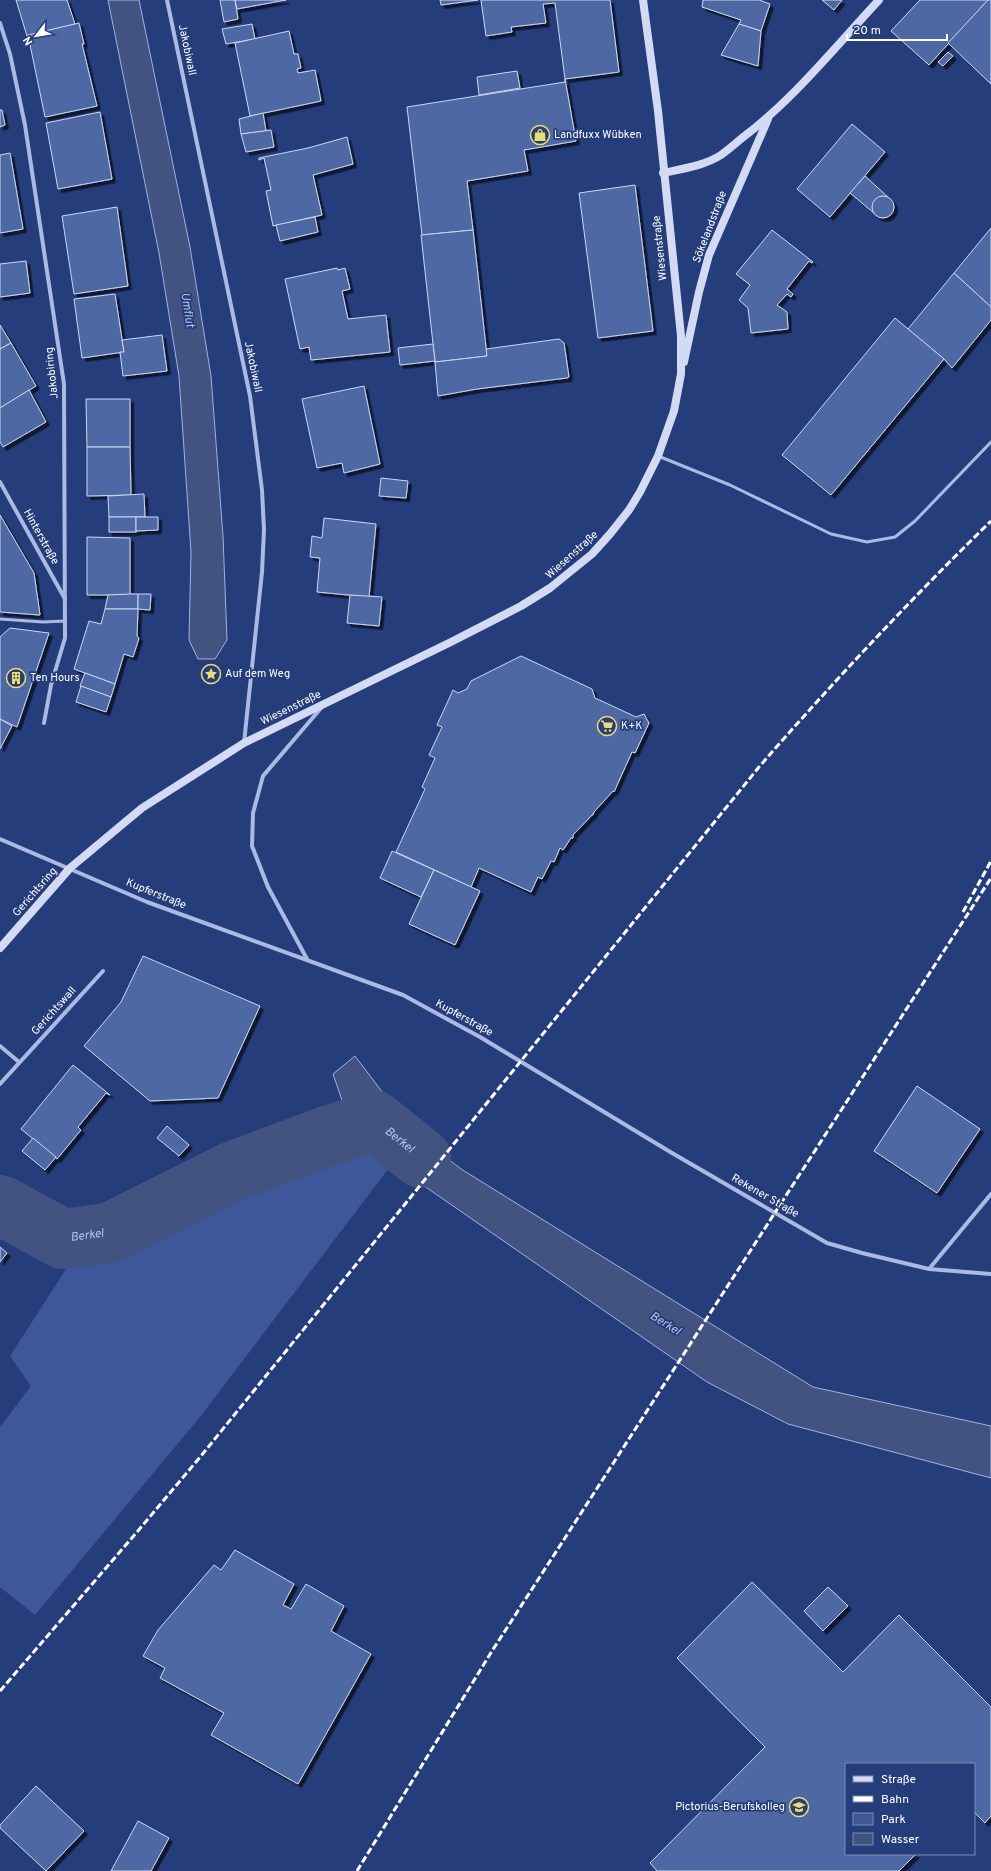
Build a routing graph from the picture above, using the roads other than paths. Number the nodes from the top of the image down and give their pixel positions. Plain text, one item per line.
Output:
1 (167, 0) edge
2 (643, 0) edge
3 (879, 0) edge
4 (0, 23) edge
5 (769, 116) junction
6 (663, 173) junction
7 (681, 374) junction
8 (991, 442) edge
9 (658, 456) junction
10 (0, 482) edge
11 (65, 600) junction
12 (0, 619) edge
13 (65, 621) junction
14 (324, 704) junction
15 (44, 723) dead end
16 (244, 743) junction
17 (0, 839) edge
18 (70, 868) junction
19 (0, 948) edge
20 (307, 960) junction
21 (103, 971) dead end
22 (0, 1046) edge
23 (520, 1060) joint
24 (19, 1062) junction
25 (0, 1084) edge
26 (991, 1194) edge
27 (929, 1269) junction
28 (991, 1274) edge

1 - 16 street, Jakobiwall
2 - 6 street, Wiesenstraße
3 - 5 street, Sökelandstraße
4 - 11 street, Jakobiring
5 - 6 street, Sökelandstraße
5 - 7 street, Sökelandstraße
6 - 7 street, Wiesenstraße
7 - 9 street, Wiesenstraße
8 - 9 lane
9 - 14 street, Wiesenstraße
10 - 11 street, Hinterstraße
11 - 13 street, Jakobiring
12 - 13 lane
13 - 15 street, Jakobiring
14 - 16 street, Wiesenstraße
14 - 20 street
16 - 18 street, Wiesenstraße
17 - 18 street, Kupferstraße
18 - 19 street, Gerichtsring
18 - 20 street, Kupferstraße
20 - 23 street, Kupferstraße
21 - 24 street, Gerichtswall
22 - 24 street
23 - 27 street, Rekener Straße
24 - 25 street, Gerichtswall
26 - 27 street
27 - 28 street, Rekener Straße

